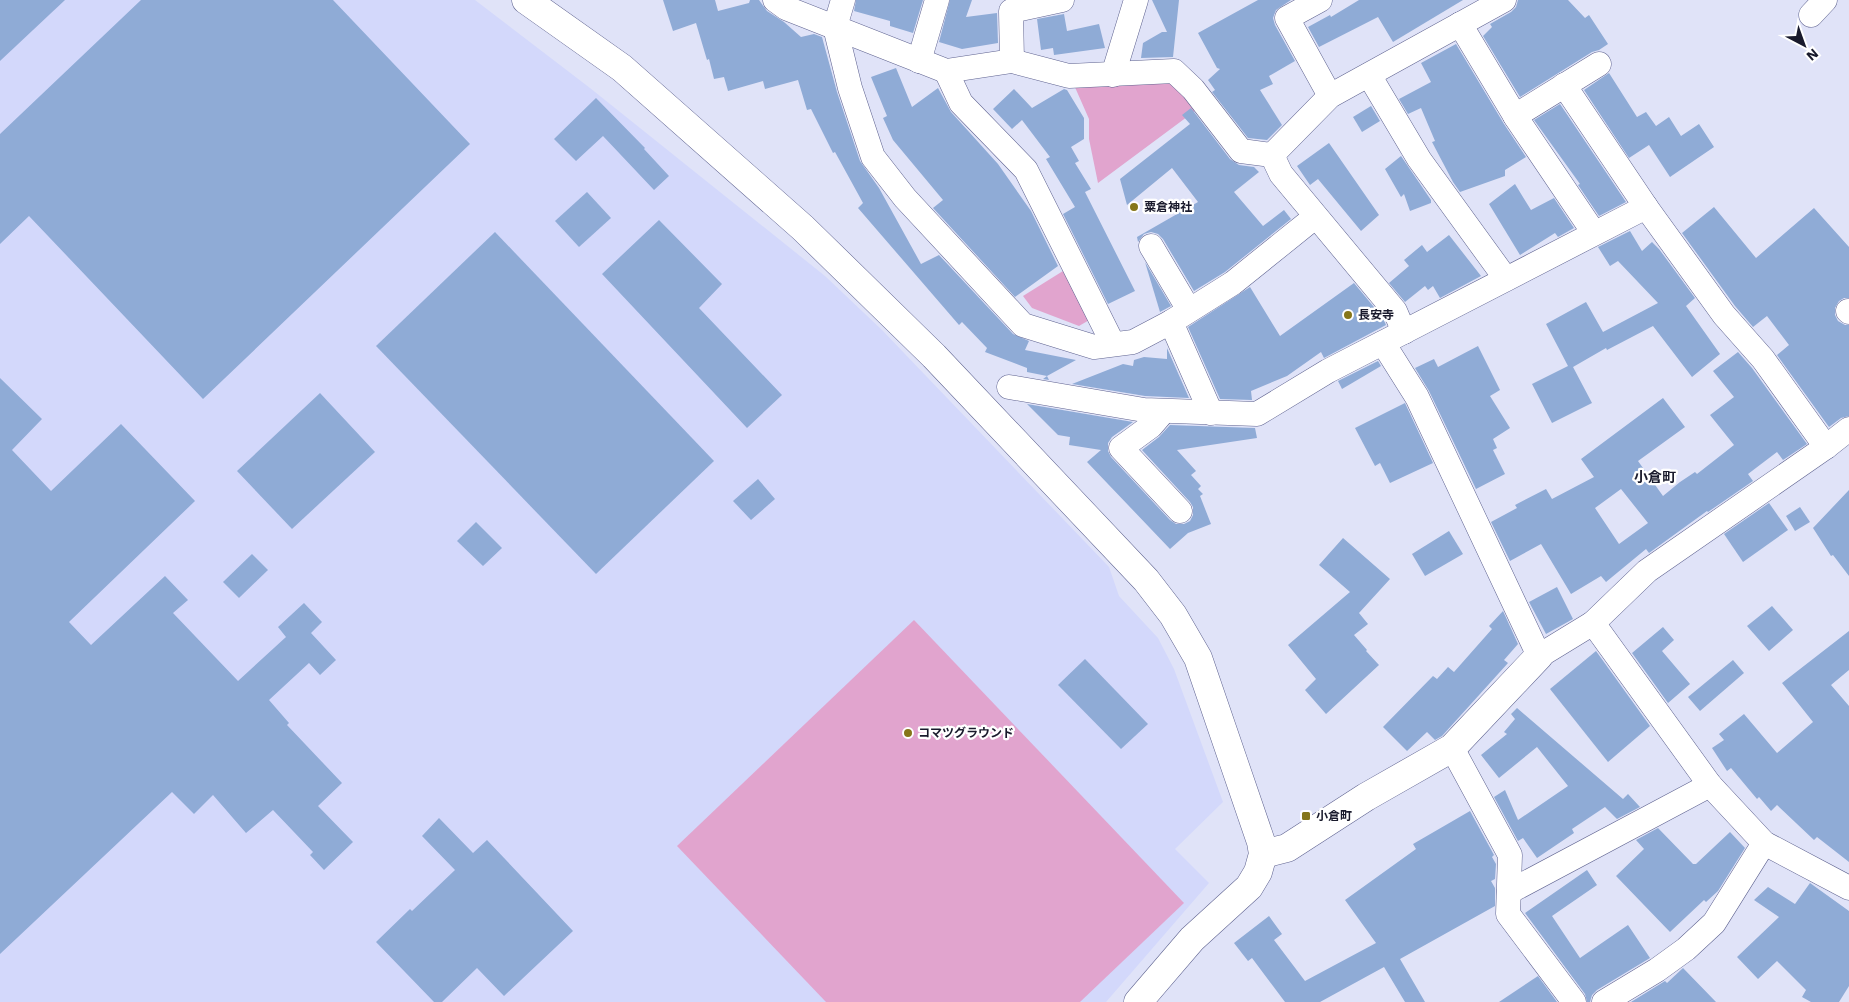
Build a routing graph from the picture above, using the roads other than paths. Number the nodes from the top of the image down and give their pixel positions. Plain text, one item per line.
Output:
1 (526, 0) edge
2 (775, 0) edge
3 (843, 0) edge
4 (937, 0) edge
5 (1062, 0) edge
6 (1136, 0) edge
7 (1320, 0) edge
8 (1504, 0) edge
9 (1460, 24) junction
10 (835, 27) junction
11 (919, 61) junction
12 (1012, 61) junction
13 (1599, 64) dead end
14 (946, 72) junction
15 (1113, 75) junction
16 (1369, 75) junction
17 (1564, 85) junction
18 (1330, 96) junction
19 (1515, 116) junction
20 (1272, 155) junction
21 (1646, 207) junction
22 (1315, 217) junction
23 (1594, 233) junction
24 (1151, 246) dead end
25 (1506, 278) junction
26 (1180, 316) junction
27 (1404, 332) junction
28 (1383, 343) junction
29 (1113, 344) junction
30 (1009, 387) dead end
31 (1164, 412) junction
32 (1210, 413) junction
33 (1849, 429) edge
34 (1826, 447) junction
35 (1180, 511) dead end
36 (1593, 623) junction
37 (1539, 656) junction
38 (1452, 748) junction
39 (1710, 785) junction
40 (1764, 843) junction
41 (1262, 854) junction
42 (1849, 888) edge
43 (1509, 892) junction
44 (1138, 1002) edge
45 (1574, 1002) edge
46 (1604, 1002) edge

1 - 41 street
2 - 10 street
3 - 10 street
4 - 11 street
5 - 12 street
6 - 15 street
7 - 18 street
8 - 9 street
9 - 16 street
9 - 19 street
10 - 11 street
10 - 29 street
11 - 14 street
12 - 14 street
12 - 15 street
13 - 17 street
14 - 29 street
15 - 20 street
16 - 18 street
16 - 25 street
17 - 19 street
17 - 21 street
18 - 20 street
19 - 23 street
20 - 22 street
21 - 23 street
21 - 34 street
22 - 26 street
22 - 27 street
23 - 25 street
24 - 26 street
25 - 27 street
26 - 29 street
26 - 32 street
27 - 28 street
28 - 32 street
28 - 37 street
30 - 31 street
31 - 32 street
31 - 35 street
33 - 34 street
34 - 36 street
36 - 37 street
36 - 39 street
37 - 38 street
38 - 41 street
38 - 43 street
39 - 40 street
39 - 43 street
40 - 42 street
40 - 46 street
41 - 44 street
43 - 45 street

